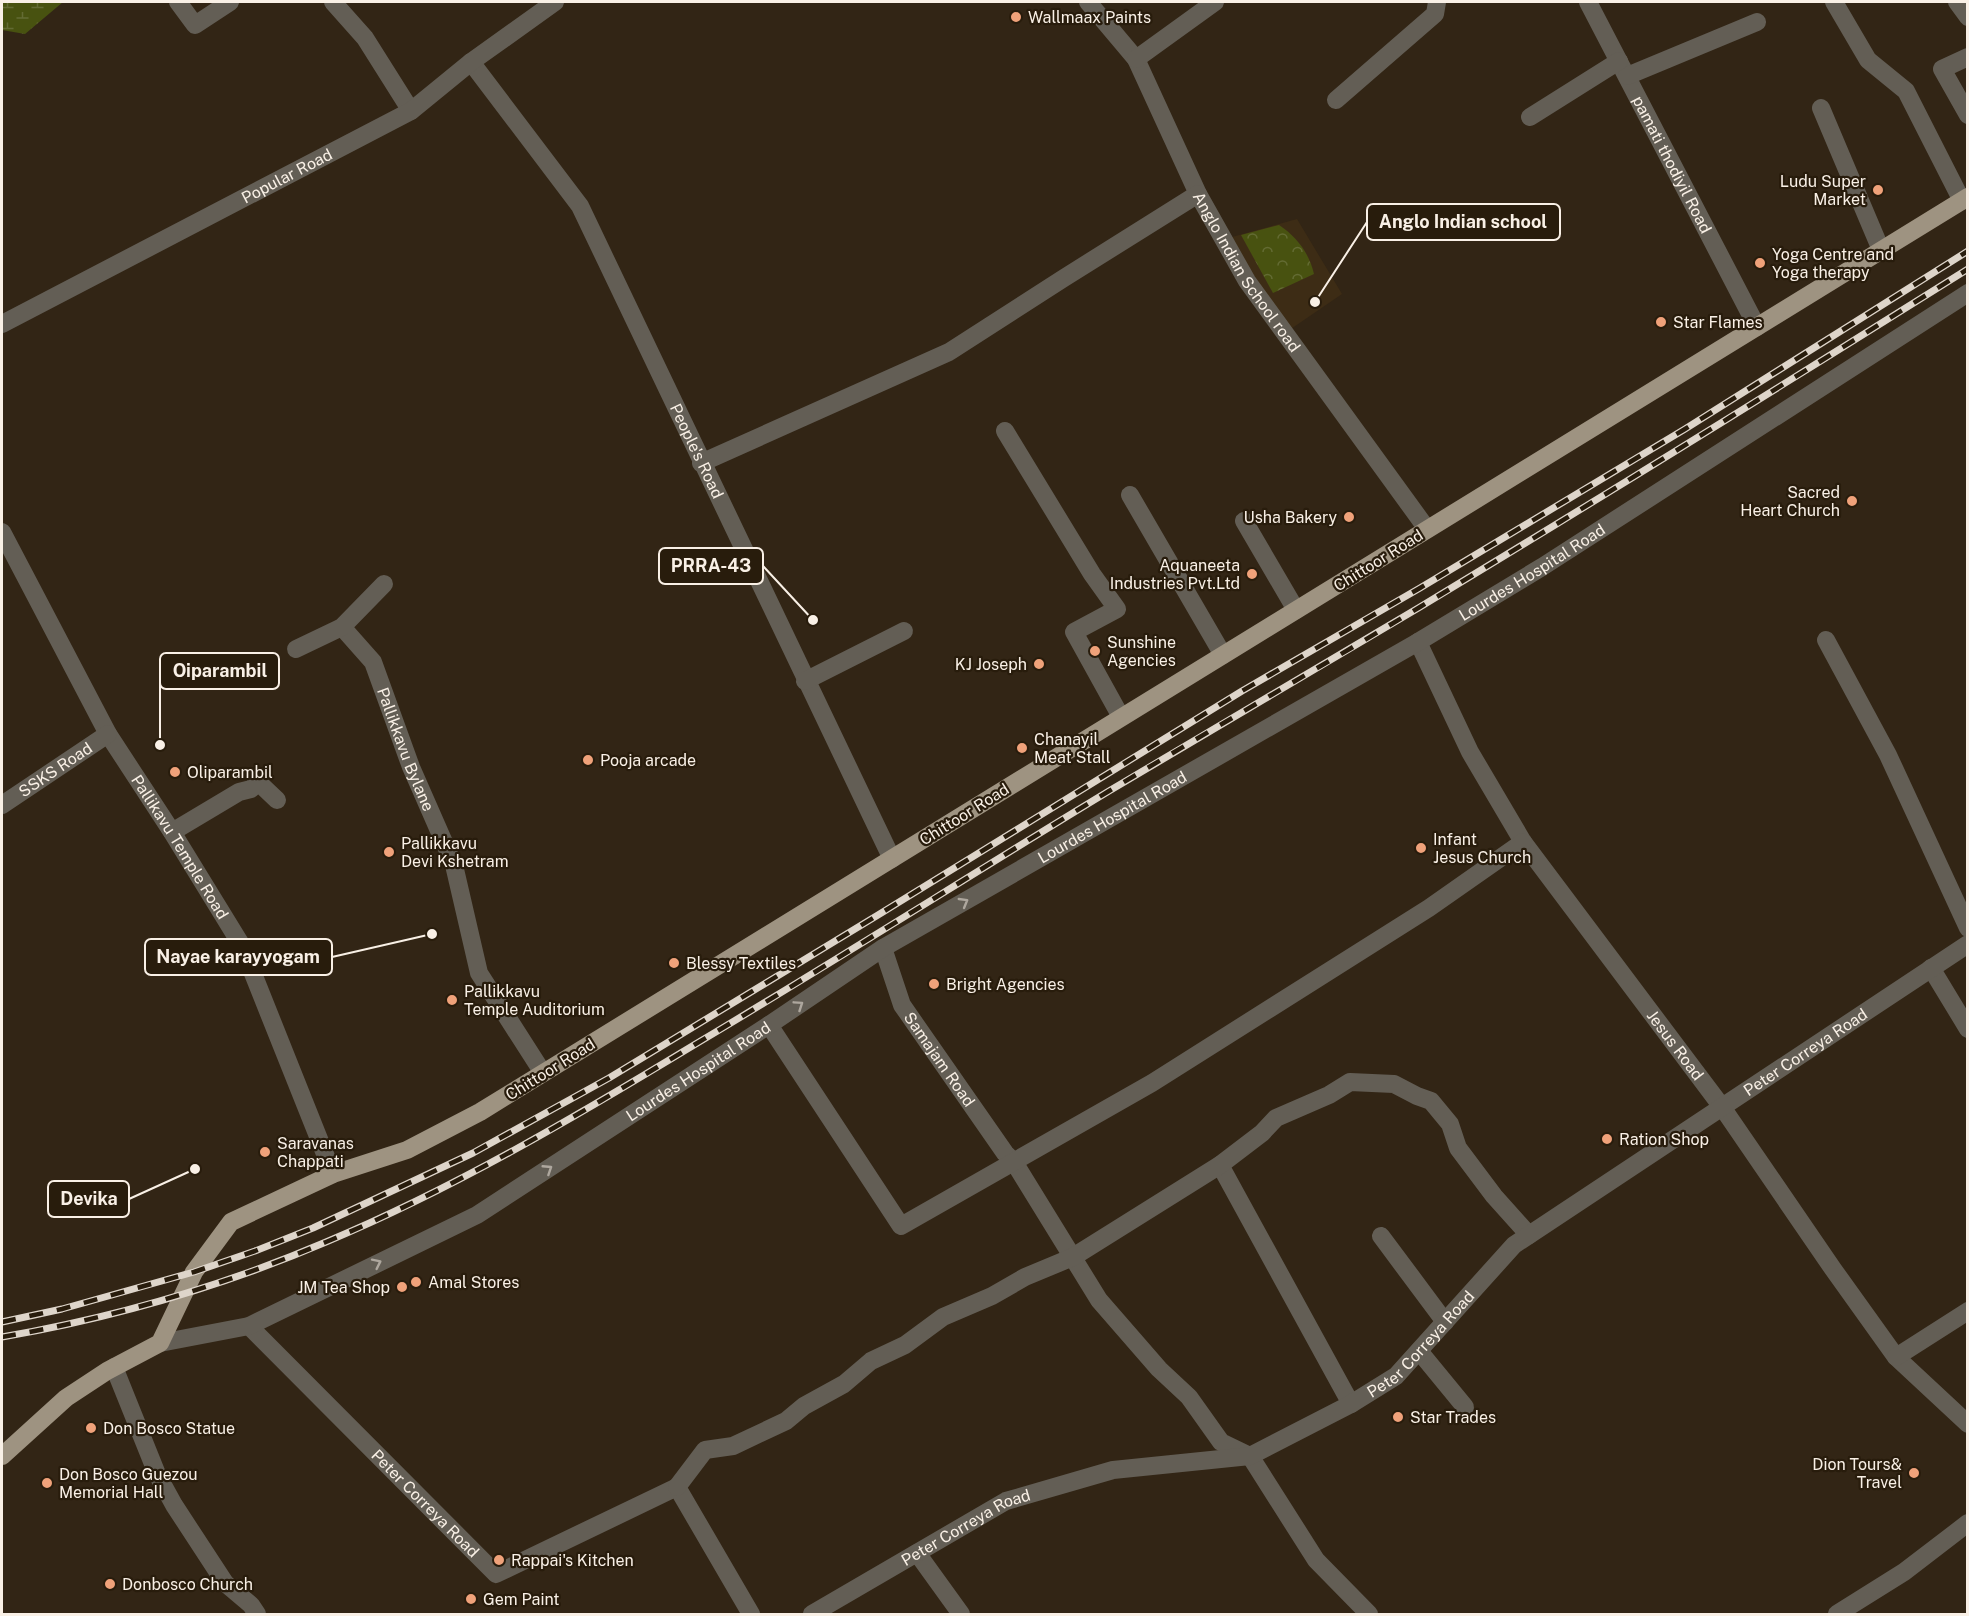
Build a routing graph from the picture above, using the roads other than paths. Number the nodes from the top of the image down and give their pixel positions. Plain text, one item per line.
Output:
1 (177, 2) edge
2 (230, 2) edge
3 (333, 2) edge
4 (555, 2) edge
5 (1088, 2) edge
6 (1215, 2) edge
7 (1437, 2) edge
8 (1591, 2) edge
9 (1834, 2) edge
10 (1957, 2) edge
11 (1968, 17) edge
12 (1757, 22) dead end
13 (1968, 57) edge
14 (1136, 59) junction
15 (471, 63) junction
16 (1623, 69) junction
17 (1336, 100) dead end
18 (1821, 108) dead end
19 (411, 111) junction
20 (1968, 115) edge
21 (1530, 117) dead end
22 (1198, 194) junction
23 (1965, 199) edge
24 (1881, 250) junction
25 (1968, 294) edge
26 (2, 324) edge
27 (1757, 327) junction
28 (1005, 431) dead end
29 (701, 463) junction
30 (1130, 495) dead end
31 (1244, 521) dead end
32 (1428, 530) junction
33 (2, 532) edge
34 (384, 584) dead end
35 (1296, 610) junction
36 (342, 627) junction
37 (904, 631) dead end
38 (1826, 640) dead end
39 (1418, 642) junction
40 (296, 649) dead end
41 (1223, 655) junction
42 (805, 681) junction
43 (1121, 717) junction
44 (108, 734) junction
45 (277, 800) dead end
46 (2, 805) edge
47 (172, 832) junction
48 (1523, 842) junction
49 (892, 859) junction
50 (1968, 928) edge
51 (1968, 944) edge
52 (882, 948) junction
53 (1931, 968) junction
54 (769, 1025) junction
55 (1968, 1029) edge
56 (543, 1073) junction
57 (1722, 1107) junction
58 (1014, 1161) junction
59 (1220, 1165) junction
60 (333, 1174) junction
61 (1529, 1235) junction
62 (1381, 1236) dead end
63 (1073, 1257) junction
64 (1968, 1311) edge
65 (1445, 1322) junction
66 (249, 1326) junction
67 (160, 1343) junction
68 (1419, 1351) junction
69 (1896, 1357) junction
70 (114, 1367) junction
71 (1351, 1404) junction
72 (1465, 1407) dead end
73 (1968, 1424) edge
74 (2, 1456) edge
75 (1250, 1456) junction
76 (677, 1487) junction
77 (1968, 1523) edge
78 (917, 1553) junction
79 (248, 1611) edge
80 (751, 1614) edge
81 (812, 1614) edge
82 (961, 1614) edge
83 (1369, 1614) edge
84 (1837, 1614) edge

1 - 2 street
3 - 19 street
4 - 15 street, Popular Road
5 - 14 street, Anglo Indian School road
6 - 14 street
7 - 17 street
8 - 16 street, pamati thodiyil Road
9 - 23 street
10 - 11 street
12 - 16 street
13 - 20 street
14 - 22 street, Anglo Indian School road
15 - 19 street, Popular Road
15 - 29 street, People's Road
16 - 21 street
16 - 27 street, pamati thodiyil Road
18 - 24 street
19 - 26 street, Popular Road
22 - 29 street
22 - 32 street, Anglo Indian School road
23 - 24 main road, Chittoor Road
24 - 27 main road, Chittoor Road
25 - 39 street, Lourdes Hospital Road
27 - 32 main road, Chittoor Road
28 - 43 street
29 - 42 street, People's Road
30 - 41 street
31 - 35 street
32 - 35 main road, Chittoor Road
33 - 44 street, Pallikavu Temple Road
34 - 36 street
35 - 41 main road, Chittoor Road
36 - 40 street
36 - 56 street, Pallikkavu Bylane
37 - 42 street
38 - 50 street
39 - 48 street, Jesus Road
52 -> 39 street, Lourdes Hospital Road
41 - 43 main road, Chittoor Road
42 - 49 street, People's Road
43 - 49 main road, Chittoor Road
44 - 46 street, SSKS Road
44 - 47 street, Pallikavu Temple Road
45 - 47 street
47 - 60 street, Pallikavu Temple Road
48 - 57 street, Jesus Road
48 - 58 street
49 - 56 main road, Chittoor Road
51 - 53 street, Peter Correya Road
54 -> 52 street, Lourdes Hospital Road
52 - 58 street, Samajam Road
53 - 55 street
53 - 57 street, Peter Correya Road
54 - 58 street
66 -> 54 street, Lourdes Hospital Road
56 - 60 main road, Chittoor Road
57 - 61 street, Peter Correya Road
57 - 69 street, Jesus Road
58 - 63 street, Samajam Road
59 - 61 street
59 - 63 street
59 - 71 street
60 - 67 main road, Chittoor Road
61 - 65 street, Peter Correya Road
62 - 65 street
63 - 75 street, Samajam Road
63 - 76 street
64 - 69 street
65 - 68 street, Peter Correya Road
66 - 67 street
66 - 76 street, Peter Correya Road
67 - 70 main road
68 - 71 street, Peter Correya Road
68 - 72 street
69 - 73 street, Jesus Road
70 - 74 main road
70 - 79 street
71 - 75 street, Peter Correya Road
75 - 78 street, Peter Correya Road
75 - 83 street
76 - 80 street
77 - 84 street
78 - 81 street, Peter Correya Road
78 - 82 street

